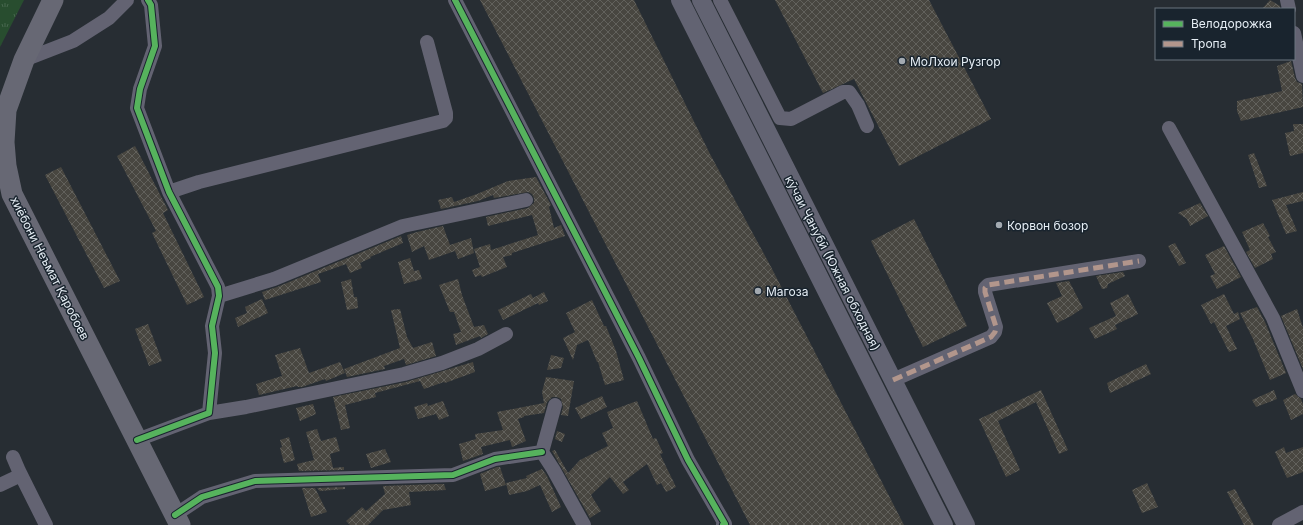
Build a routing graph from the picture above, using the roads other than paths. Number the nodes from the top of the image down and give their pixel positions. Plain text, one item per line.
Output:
1 (53, 0) edge
2 (127, 0) edge
3 (148, 0) edge
4 (455, 0) edge
5 (680, 0) edge
6 (701, 0) edge
7 (720, 0) edge
8 (1295, 38) edge
9 (427, 42) dead end
10 (24, 60) junction
11 (1303, 76) edge
12 (867, 126) dead end
13 (1169, 128) dead end
14 (169, 192) junction
15 (6, 193) edge
16 (526, 200) dead end
17 (1138, 261) dead end
18 (219, 296) junction
19 (506, 334) dead end
20 (893, 380) junction
21 (1303, 391) edge
22 (555, 405) dead end
23 (209, 413) junction
24 (137, 440) junction
25 (542, 452) junction
26 (13, 457) dead end
27 (21, 475) junction
28 (0, 484) edge
29 (1303, 512) edge
30 (177, 520) edge
31 (46, 525) edge
32 (584, 525) edge
33 (724, 525) edge
34 (944, 525) edge
35 (966, 525) edge
36 (1279, 525) edge

1 - 10 highway, хиёбони Неъмат Қаробоев
2 - 10 street
3 - 14 street
4 - 33 street
5 - 34 main road, кӯчаи Ҷанубӣ (Южная обходная)
6 - 20 main road, кӯчаи Ҷанубӣ (Южная обходная)
7 - 12 street
8 - 11 street
9 - 14 street
10 - 15 highway, хиёбони Неъмат Қаробоев
13 - 21 street
14 - 18 street
15 - 24 highway, хиёбони Неъмат Қаробоев
16 - 18 street
17 - 20 street
18 - 23 street
19 - 23 street
20 - 35 main road, кӯчаи Ҷанубӣ (Южная обходная)
22 - 25 street
23 - 24 street
24 - 30 highway, хиёбони Неъмат Қаробоев
25 - 30 street
25 - 32 street
26 - 27 street
27 - 28 street
27 - 31 street
29 - 36 street

